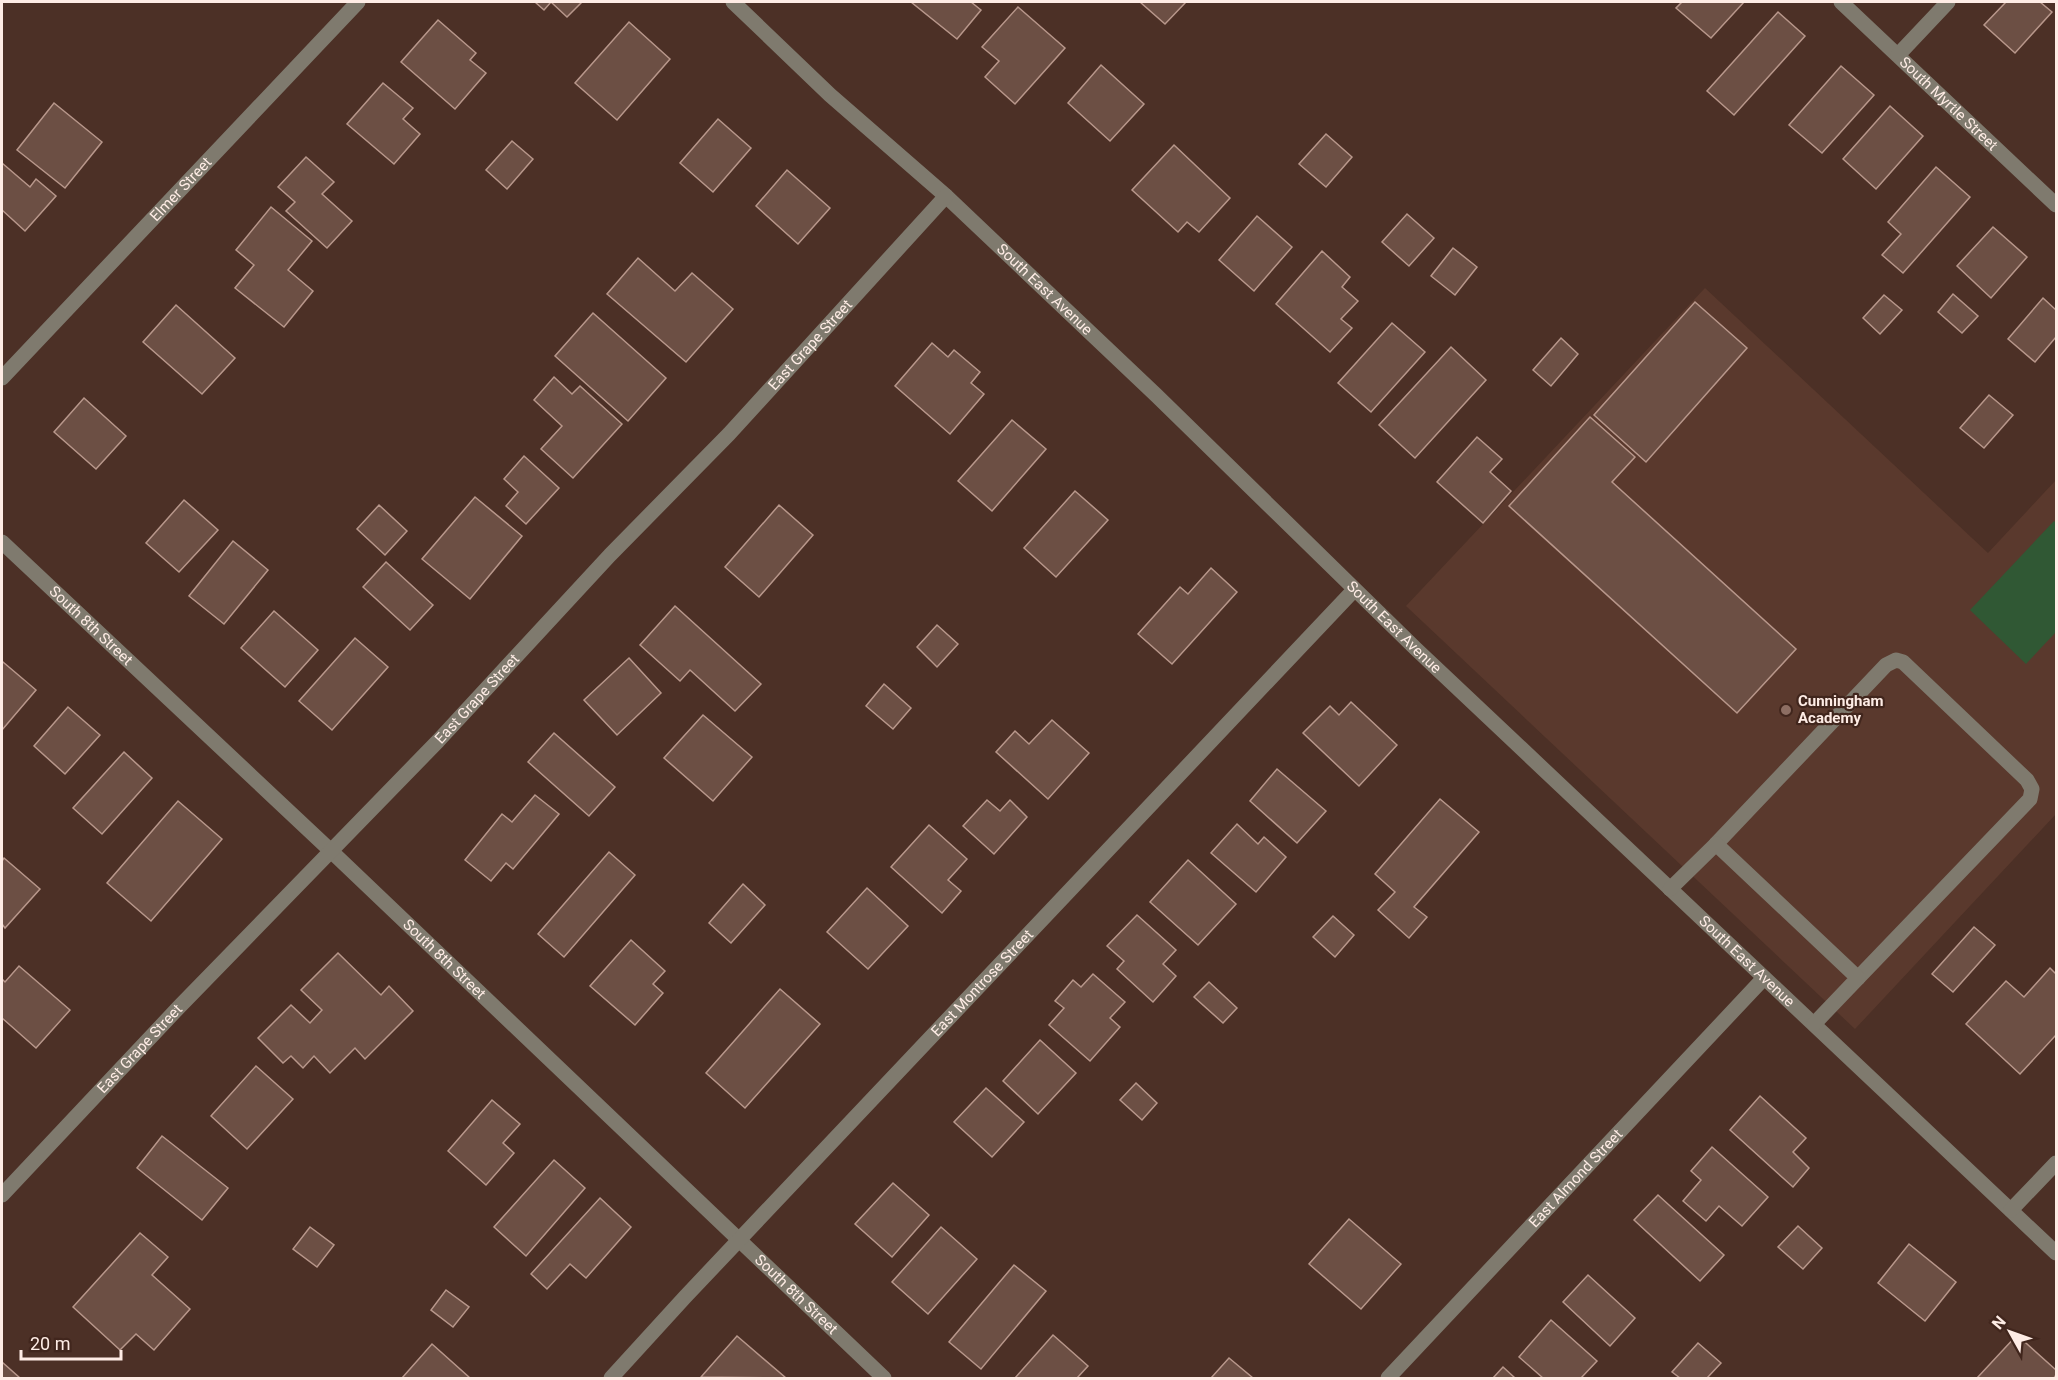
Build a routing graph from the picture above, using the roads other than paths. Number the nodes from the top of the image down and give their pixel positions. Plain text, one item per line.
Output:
1 (358, 2) edge
2 (733, 2) edge
3 (1841, 2) edge
4 (1948, 2) edge
5 (1898, 55) junction
6 (946, 196) junction
7 (2056, 205) edge
8 (2, 378) edge
9 (2, 542) edge
10 (1354, 590) junction
11 (1716, 844) junction
12 (331, 851) junction
13 (1670, 889) junction
14 (1764, 978) junction
15 (1858, 978) junction
16 (1814, 1024) junction
17 (2056, 1163) edge
18 (2, 1195) edge
19 (2011, 1210) junction
20 (738, 1241) junction
21 (2056, 1253) edge
22 (610, 1378) edge
23 (884, 1378) edge
24 (1388, 1378) edge

1 - 8 street, Elmer Street
2 - 6 street, South East Avenue
3 - 5 street, South Myrtle Street
4 - 5 street
5 - 7 street, South Myrtle Street
6 - 10 street, South East Avenue
6 - 12 street, East Grape Street
9 - 12 street, South 8th Street
10 - 13 street, South East Avenue
10 - 20 street, East Montrose Street
11 - 13 street
11 - 15 street
11 - 15 street
12 - 18 street, East Grape Street
12 - 20 street, South 8th Street
13 - 14 street, South East Avenue
14 - 16 street, South East Avenue
14 - 24 street, East Almond Street
15 - 16 street
16 - 19 street, South East Avenue
17 - 19 street
19 - 21 street, South East Avenue
20 - 22 street, East Montrose Street
20 - 23 street, South 8th Street

